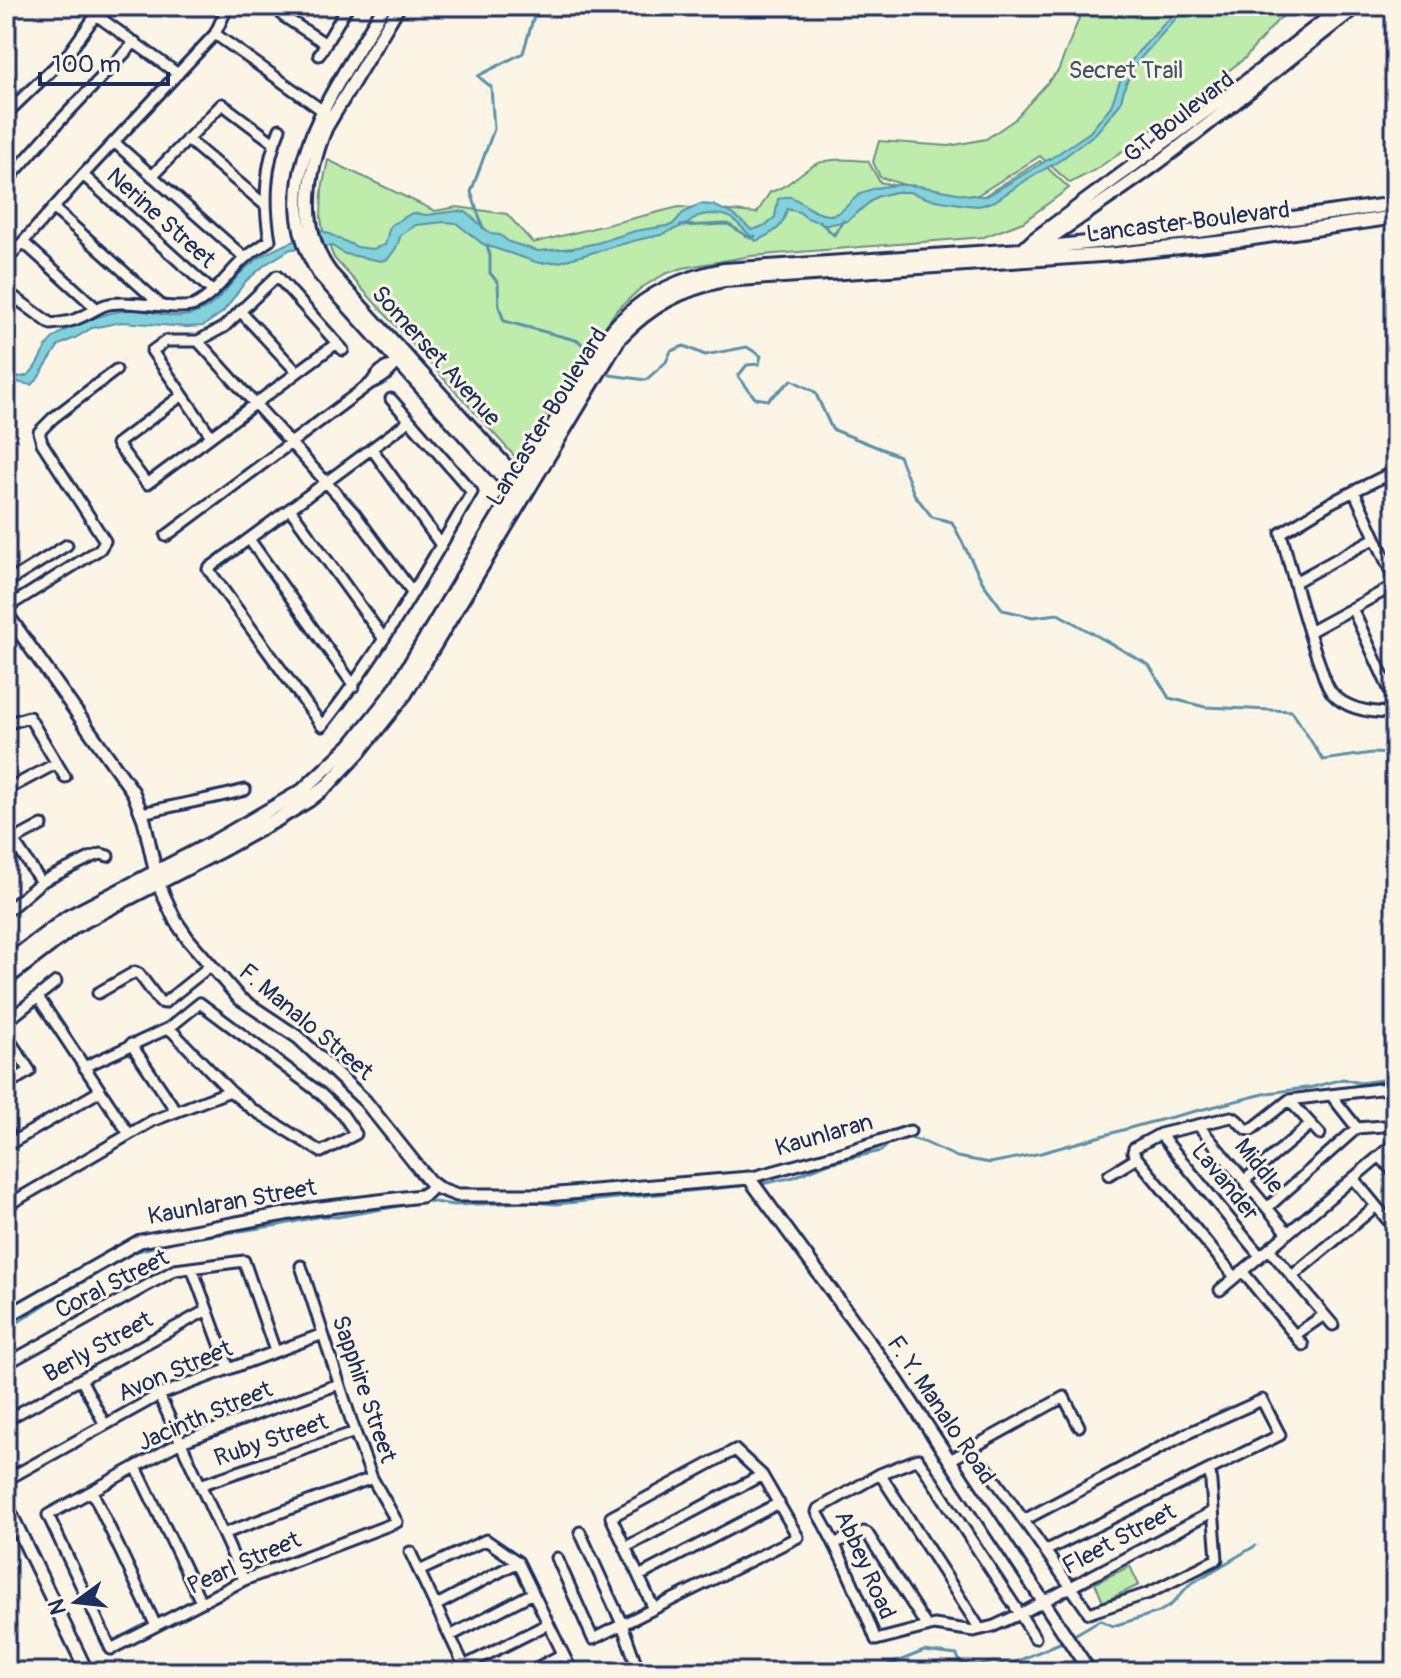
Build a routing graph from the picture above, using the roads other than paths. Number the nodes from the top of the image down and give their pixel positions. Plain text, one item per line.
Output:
1 (228, 6) edge
2 (288, 6) edge
3 (348, 6) edge
4 (384, 6) edge
5 (399, 6) edge
6 (1343, 6) edge
7 (1358, 6) edge
8 (215, 34) junction
9 (135, 42) junction
10 (326, 44) junction
11 (319, 55) dead end
12 (178, 74) junction
13 (6, 114) edge
14 (328, 114) junction
15 (280, 129) dead end
16 (187, 139) junction
17 (114, 142) junction
18 (274, 143) junction
19 (83, 175) junction
20 (152, 176) junction
21 (6, 182) edge
22 (1395, 204) edge
23 (265, 205) junction
24 (53, 208) junction
25 (1395, 217) edge
26 (23, 242) junction
27 (1036, 247) junction
28 (1019, 257) junction
29 (245, 258) junction
30 (6, 261) edge
31 (6, 291) edge
32 (212, 291) junction
33 (161, 305) junction
34 (96, 308) junction
35 (240, 311) junction
36 (198, 341) junction
37 (399, 361) junction
38 (116, 370) dead end
39 (297, 372) junction
40 (181, 396) junction
41 (391, 399) dead end
42 (255, 404) junction
43 (409, 421) junction
44 (211, 436) junction
45 (291, 442) junction
46 (372, 449) junction
47 (1395, 471) edge
48 (326, 482) junction
49 (519, 490) junction
50 (1354, 491) junction
51 (290, 509) junction
52 (166, 536) dead end
53 (1375, 538) junction
54 (249, 539) junction
55 (67, 545) dead end
56 (441, 545) junction
57 (1295, 582) junction
58 (6, 583) edge
59 (1395, 583) edge
60 (413, 593) junction
61 (1352, 608) junction
62 (6, 610) edge
63 (1309, 632) junction
64 (384, 639) junction
65 (354, 686) junction
66 (1395, 702) edge
67 (1395, 713) edge
68 (6, 724) edge
69 (57, 763) junction
70 (65, 777) dead end
71 (8, 785) edge
72 (245, 790) dead end
73 (142, 813) junction
74 (42, 825) dead end
75 (6, 830) edge
76 (14, 840) junction
77 (108, 856) dead end
78 (156, 878) junction
79 (41, 882) junction
80 (6, 912) edge
81 (6, 964) edge
82 (210, 966) junction
83 (6, 979) edge
84 (56, 982) dead end
85 (98, 993) dead end
86 (38, 997) junction
87 (6, 1022) edge
88 (169, 1028) junction
89 (6, 1035) edge
90 (131, 1044) junction
91 (84, 1067) junction
92 (6, 1085) edge
93 (1395, 1087) edge
94 (100, 1091) junction
95 (230, 1091) junction
96 (1331, 1095) junction
97 (1289, 1100) junction
98 (176, 1111) junction
99 (1311, 1124) junction
100 (1198, 1125) junction
101 (1395, 1125) edge
102 (6, 1128) edge
103 (1357, 1128) junction
104 (910, 1131) dead end
105 (129, 1134) junction
106 (1160, 1134) junction
107 (1320, 1134) dead end
108 (1395, 1143) edge
109 (9, 1144) edge
110 (1380, 1156) junction
111 (1137, 1158) junction
112 (1395, 1174) edge
113 (1109, 1175) dead end
114 (749, 1178) junction
115 (1353, 1178) junction
116 (1245, 1180) junction
117 (434, 1185) junction
118 (6, 1206) edge
119 (1376, 1206) junction
120 (1267, 1208) junction
121 (1395, 1229) edge
122 (1288, 1233) junction
123 (1269, 1249) junction
124 (1260, 1256) junction
125 (301, 1266) dead end
126 (192, 1268) junction
127 (1239, 1274) junction
128 (1292, 1276) junction
129 (1220, 1290) dead end
130 (207, 1310) junction
131 (1324, 1315) junction
132 (6, 1317) edge
133 (1333, 1325) dead end
134 (323, 1334) junction
135 (1295, 1335) junction
136 (1303, 1345) dead end
137 (275, 1351) junction
138 (6, 1364) edge
139 (229, 1369) junction
140 (81, 1379) junction
141 (339, 1384) junction
142 (159, 1395) junction
143 (7, 1419) edge
144 (105, 1425) junction
145 (1079, 1426) dead end
146 (355, 1432) junction
147 (181, 1442) junction
148 (950, 1460) junction
149 (136, 1467) junction
150 (986, 1467) dead end
151 (1210, 1470) junction
152 (880, 1474) junction
153 (762, 1475) junction
154 (372, 1478) junction
155 (6, 1480) edge
156 (200, 1485) junction
157 (92, 1491) junction
158 (779, 1503) junction
159 (6, 1504) edge
160 (1212, 1512) junction
161 (1024, 1520) junction
162 (397, 1522) joint
163 (580, 1532) dead end
164 (223, 1534) junction
165 (835, 1543) junction
166 (626, 1547) junction
167 (1045, 1551) junction
168 (410, 1552) dead end
169 (557, 1558) dead end
170 (518, 1562) junction
171 (419, 1571) junction
172 (639, 1576) junction
173 (244, 1580) junction
174 (1071, 1587) junction
175 (533, 1593) junction
176 (1044, 1601) junction
177 (201, 1602) junction
178 (435, 1606) junction
179 (654, 1609) junction
180 (1020, 1614) junction
181 (548, 1624) junction
182 (622, 1624) junction
183 (156, 1626) junction
184 (927, 1627) junction
185 (980, 1629) junction
186 (450, 1636) junction
187 (1035, 1638) dead end
188 (111, 1649) joint
189 (563, 1654) junction
190 (465, 1669) edge
191 (87, 1672) edge
192 (529, 1672) edge
193 (572, 1672) edge
194 (639, 1672) edge
195 (1090, 1672) edge

1 - 8 street
2 - 10 street
3 - 10 street
4 - 14 street, Somerset Avenue
5 - 14 street, Somerset Avenue
6 - 28 street, GT Boulevard
7 - 27 street, GT Boulevard
8 - 12 street
8 - 14 street
9 - 12 street
9 - 13 street
9 - 21 street
10 - 11 street
12 - 17 street
14 - 37 street, Somerset Avenue
15 - 18 street
16 - 18 street
16 - 20 street
16 - 23 street
17 - 19 street
17 - 20 street
18 - 23 street
19 - 24 street
19 - 32 street, Nerine Street
20 - 29 street
22 - 27 main road, Lancaster Boulevard
23 - 29 street
24 - 26 street
24 - 33 street
25 - 28 main road, Lancaster Boulevard
26 - 30 street
26 - 34 street
27 - 28 main road, Lancaster Boulevard
28 - 49 main road, Lancaster Boulevard
29 - 32 street
31 - 34 street
32 - 33 street
33 - 34 street
35 - 36 street
35 - 39 street
35 - 39 street
36 - 40 street
36 - 42 street
37 - 45 street
37 - 49 street, Somerset Avenue
38 - 62 street
39 - 42 street
40 - 44 street
40 - 44 street
41 - 43 street
42 - 44 street
42 - 45 street
43 - 46 street
43 - 56 street
45 - 48 street
45 - 52 street
46 - 48 street
46 - 56 street
47 - 50 street
48 - 51 street
48 - 60 street
49 - 78 main road, Lancaster Boulevard
50 - 53 street
50 - 57 street
51 - 54 street
51 - 64 street
53 - 57 street
53 - 59 street
54 - 65 street
54 - 65 street
55 - 58 street
56 - 60 street
57 - 63 street
59 - 61 street
60 - 64 street
61 - 63 street
61 - 66 street
62 - 73 street, F. Manalo Street
63 - 67 street
64 - 65 street
68 - 69 street
69 - 70 street
69 - 71 street
72 - 73 street
73 - 78 street, F. Manalo Street
74 - 76 street
75 - 76 street
76 - 79 street
77 - 79 street
78 - 81 main road, Lancaster Boulevard
78 - 82 street, F. Manalo Street
78 - 83 main road, Lancaster Boulevard
79 - 80 street
82 - 85 street
82 - 117 street, F. Manalo Street
84 - 86 street
86 - 87 street
86 - 91 street
88 - 90 street
88 - 95 street
88 - 95 street
89 - 92 street
90 - 91 street
90 - 98 street
91 - 94 street
93 - 96 street
94 - 105 street
94 - 109 street
95 - 98 street
96 - 97 street
96 - 103 street
97 - 99 street
97 - 100 street
98 - 105 street
99 - 107 street
99 - 116 street
100 - 106 street
100 - 116 street, Middle
101 - 103 street
102 - 109 street
103 - 120 street
104 - 114 street, Kaunlaran
105 - 118 street
106 - 111 street
106 - 124 street, Lavander
108 - 110 street
110 - 112 street
110 - 115 street
111 - 113 street
111 - 127 street
114 - 117 street
114 - 148 street, F. Y. Manalo Road
115 - 119 street
115 - 122 street
116 - 120 street, Middle
117 - 132 street, Kaunlaran Street
119 - 121 street
119 - 128 street
120 - 122 street, Middle
122 - 123 street
123 - 124 street
123 - 128 street
124 - 127 street
125 - 134 street, Sapphire Street
126 - 130 street
126 - 137 street, Coral Street
126 - 138 street, Coral Street
127 - 129 street
127 - 135 street
128 - 131 street
130 - 139 street
130 - 140 street, Berly Street
131 - 133 street
131 - 135 street
134 - 137 street, Avon Street
134 - 141 street, Sapphire Street
135 - 136 street
137 - 139 street, Avon Street
139 - 142 street, Avon Street
140 - 143 street, Berly Street
140 - 144 street
141 - 146 street, Sapphire Street
141 - 147 street, Jacinth Street
142 - 144 street, Avon Street
142 - 147 street
144 - 155 street, Avon Street
145 - 148 street
146 - 154 street, Sapphire Street
146 - 156 street, Ruby Street
147 - 149 street, Jacinth Street
147 - 156 street
148 - 176 street, F. Y. Manalo Road
149 - 157 street, Jacinth Street
149 - 177 street
150 - 161 street
151 - 160 street
151 - 161 street
151 - 167 street
152 - 165 street, Abbey Road
152 - 180 street
152 - 185 street
153 - 158 street
153 - 166 street
153 - 166 street
154 - 162 street, Sapphire Street
154 - 164 street
156 - 164 street
157 - 183 street
157 - 188 street, Jacinth Street
158 - 172 street
158 - 179 street
159 - 191 street
160 - 174 street, Fleet Street
160 - 174 street
161 - 167 street
162 - 173 street, Pearl Street
163 - 182 street
164 - 173 street
165 - 184 street
165 - 184 street, Abbey Road
166 - 172 street
167 - 174 street
168 - 171 street
169 - 182 street
170 - 171 street
170 - 175 street
170 - 178 street
171 - 178 street
172 - 179 street
173 - 177 street, Pearl Street
174 - 176 street, Fleet Street
175 - 181 street
175 - 186 street
176 - 180 street, Fleet Street
176 - 195 street, F. Y. Manalo Road
177 - 183 street, Pearl Street
178 - 186 street
179 - 182 street
180 - 185 street, Fleet Street
180 - 187 street
181 - 189 street
181 - 190 street
182 - 194 street
183 - 188 street, Pearl Street
184 - 185 street
186 - 190 street
189 - 192 street
189 - 193 street

